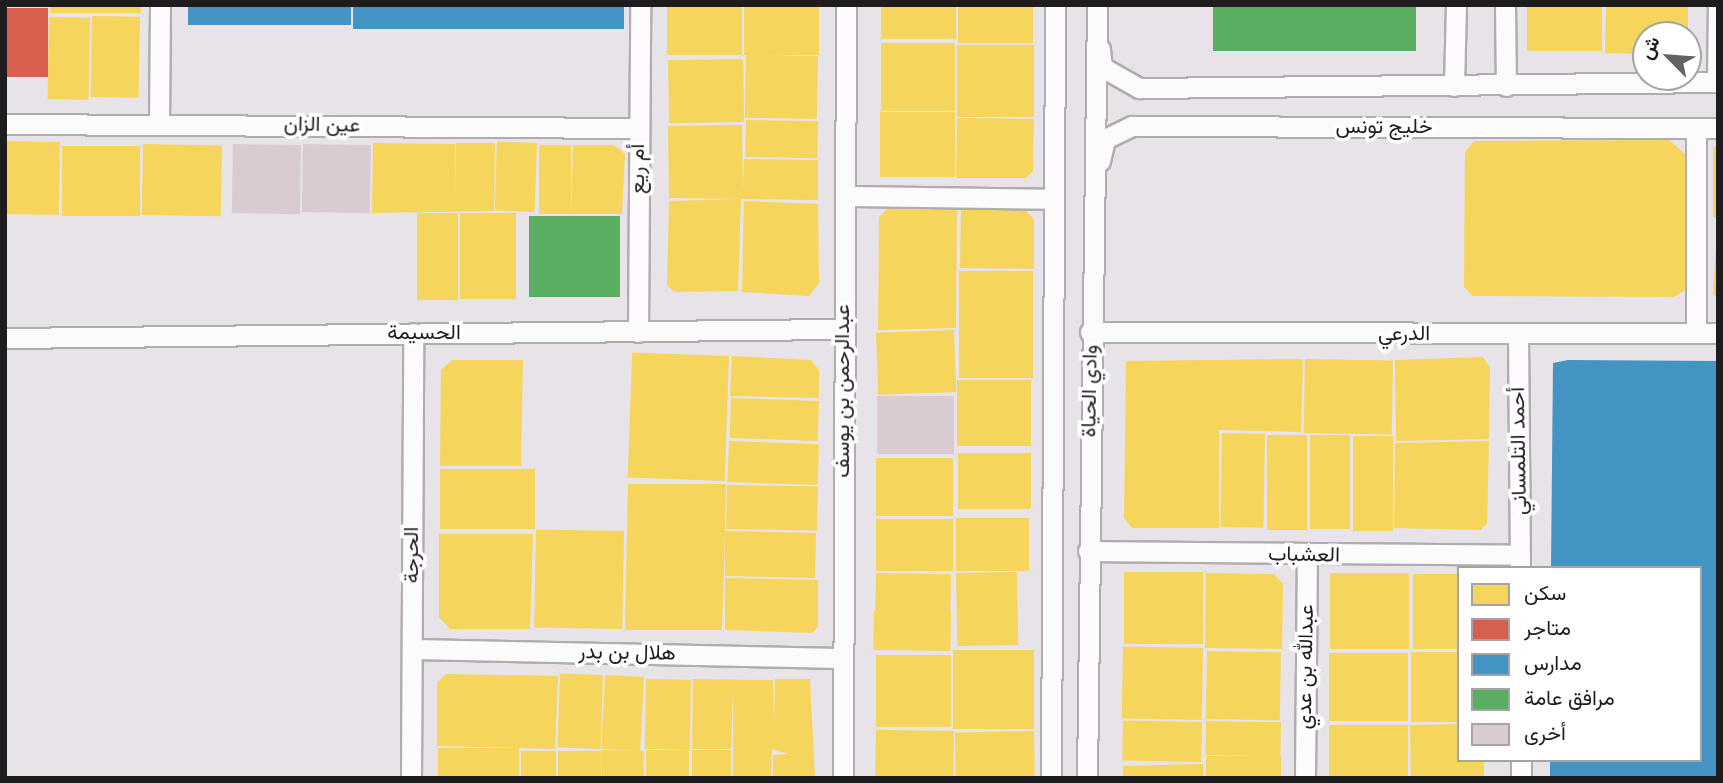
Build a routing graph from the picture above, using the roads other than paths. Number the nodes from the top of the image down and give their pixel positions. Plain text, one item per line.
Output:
1 (160, 5) edge
2 (640, 5) edge
3 (846, 5) edge
4 (1055, 5) edge
5 (1456, 5) edge
6 (1506, 5) edge
7 (1718, 5) edge
8 (1097, 15) edge
9 (1717, 82) edge
10 (1454, 86) junction
11 (1506, 86) junction
12 (159, 123) junction
13 (5, 124) edge
14 (639, 128) junction
15 (1696, 128) junction
16 (1718, 128) edge
17 (1092, 189) junction
18 (845, 196) junction
19 (1054, 199) junction
20 (843, 329) junction
21 (638, 332) junction
22 (1090, 332) junction
23 (413, 333) junction
24 (1696, 333) junction
25 (1718, 333) edge
26 (1518, 334) junction
27 (5, 338) edge
28 (1088, 551) junction
29 (1307, 555) junction
30 (1520, 561) edge
31 (412, 649) junction
32 (842, 658) junction
33 (411, 778) edge
34 (843, 778) edge
35 (1051, 778) edge
36 (1087, 778) edge
37 (1304, 778) edge

1 - 12 street
2 - 14 street, أم ريع
3 - 18 street, عبدالرحمن بن يوسف
4 - 19 street, وادي الحياة
5 - 10 street
6 - 11 street
7 - 9 street
8 - 10 street, خليج تونس
8 - 17 street, وادي الحياة
9 - 11 street, خليج تونس
10 - 11 street, خليج تونس
12 - 13 street, عين الزان
12 - 14 street, عين الزان
14 - 21 street, أم ريع
15 - 16 street, خليج تونس
15 - 17 street, خليج تونس
15 - 24 street
17 - 22 street, وادي الحياة
18 - 19 street
18 - 20 street, عبدالرحمن بن يوسف
19 - 35 street, وادي الحياة
20 - 21 street, الحسيمة
20 - 32 street, عبدالرحمن بن يوسف
21 - 23 street, الحسيمة
22 - 26 street, الدرعي
22 - 28 street, وادي الحياة
23 - 27 street, الحسيمة
23 - 31 street, الحرجة
24 - 25 street, الدرعي
24 - 26 street, الدرعي
26 - 30 street, أحمد التلمساني
28 - 29 street, العشباب
28 - 36 street, وادي الحياة
29 - 30 street, العشباب
29 - 37 street, عبدالله بن عدي
31 - 32 street, هلال بن بدر
31 - 33 street, الحرجة
32 - 34 street, عبدالرحمن بن يوسف

